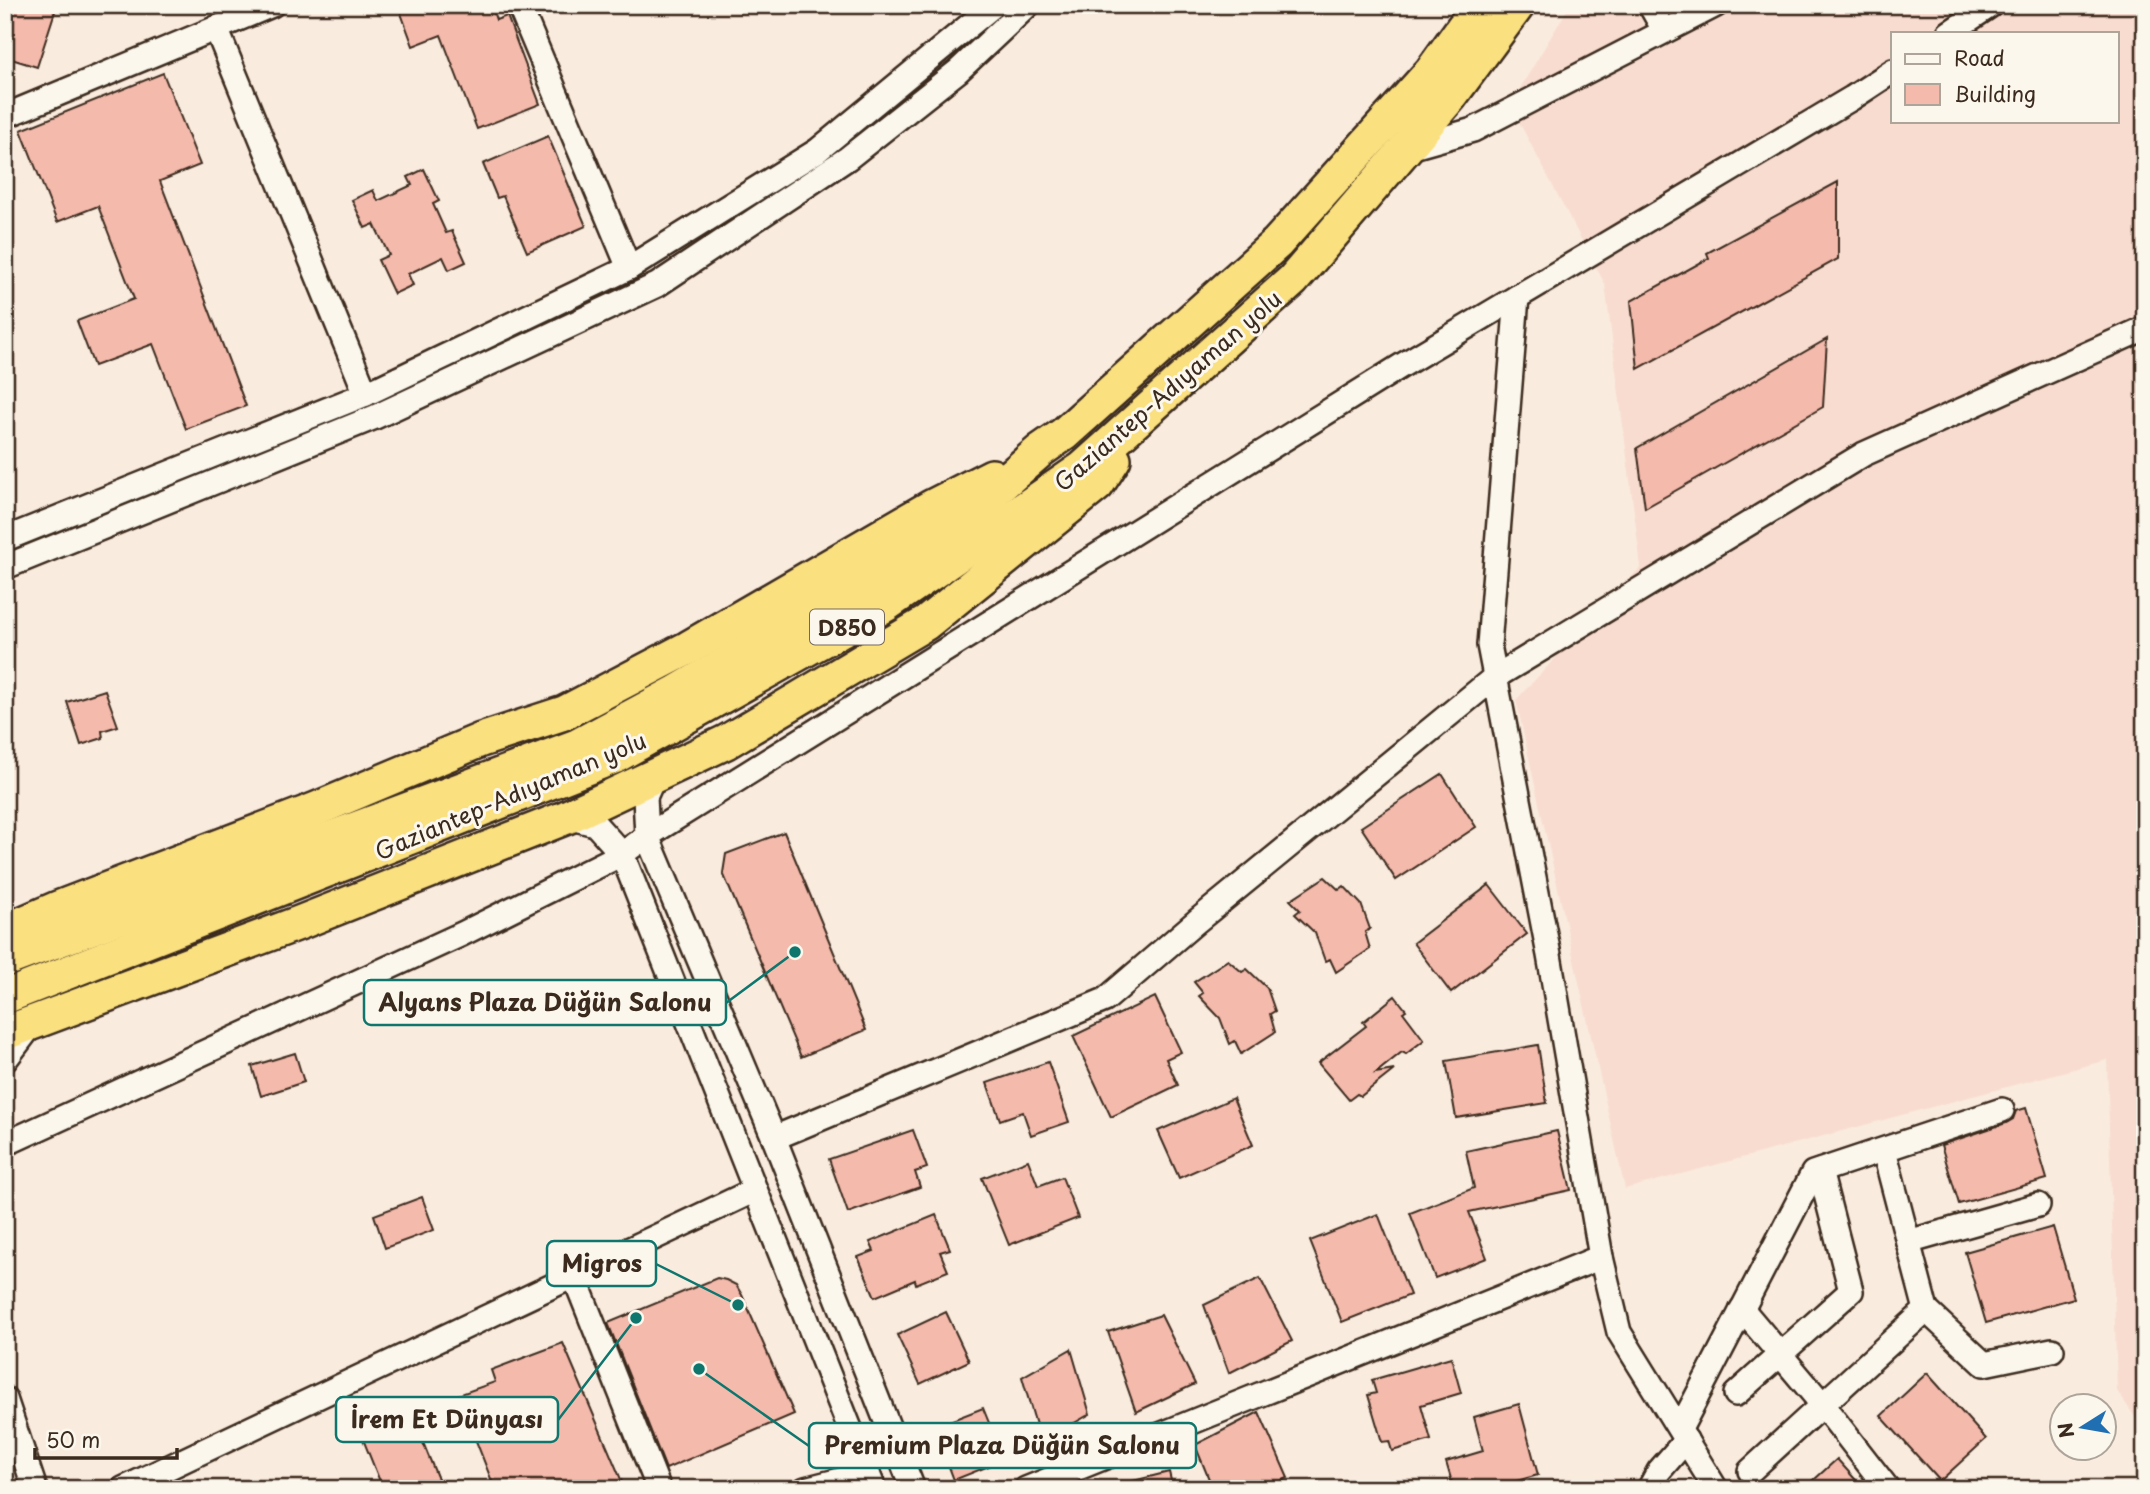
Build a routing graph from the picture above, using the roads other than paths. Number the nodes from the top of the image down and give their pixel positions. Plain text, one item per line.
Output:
1 (272, 5) edge
2 (519, 5) edge
3 (993, 5) edge
4 (1028, 5) edge
5 (1479, 5) edge
6 (1518, 5) edge
7 (1650, 5) edge
8 (1716, 5) edge
9 (1991, 5) edge
10 (216, 28) junction
11 (1664, 30) junction
12 (1950, 32) edge
13 (1891, 72) edge
14 (5, 116) edge
15 (1406, 149) junction
16 (629, 268) junction
17 (1517, 297) junction
18 (2145, 328) edge
19 (366, 394) junction
20 (1140, 417) junction
21 (1041, 450) junction
22 (5, 538) edge
23 (5, 567) edge
24 (1495, 677) junction
25 (654, 777) junction
26 (567, 817) junction
27 (647, 836) junction
28 (622, 854) junction
29 (5, 931) edge
30 (5, 960) edge
31 (5, 997) edge
32 (19, 1028) edge
33 (5, 1060) edge
34 (2002, 1110) dead end
35 (774, 1138) junction
36 (5, 1144) edge
37 (1884, 1150) junction
38 (1820, 1171) junction
39 (755, 1190) junction
40 (2038, 1205) dead end
41 (1908, 1242) junction
42 (1601, 1257) junction
43 (574, 1276) junction
44 (1742, 1309) junction
45 (1926, 1310) junction
46 (2052, 1350) dead end
47 (1780, 1354) junction
48 (1736, 1394) dead end
49 (5, 1399) edge
50 (1822, 1404) junction
51 (1683, 1435) junction
52 (1749, 1471) dead end
53 (871, 1481) edge
54 (35, 1489) edge
55 (123, 1489) edge
56 (659, 1489) edge
57 (805, 1489) edge
58 (913, 1489) edge
59 (1026, 1489) edge
60 (1649, 1489) edge
61 (1716, 1489) edge
62 (1888, 1489) edge

1 - 10 street
2 - 16 street
3 - 16 street
4 - 23 street
5 - 21 highway, Gaziantep-Adıyaman yolu / D850
6 - 15 highway, Gaziantep-Adıyaman yolu / D850
7 - 11 street
8 - 11 street
9 - 12 street
10 - 14 street
10 - 19 street
11 - 15 street
13 - 17 street
15 - 20 highway, Gaziantep-Adıyaman yolu / D850
16 - 19 street
17 - 24 street
17 - 27 street
18 - 24 street
19 - 22 street
20 - 25 highway
20 - 31 highway, Gaziantep-Adıyaman yolu / D850
21 - 29 highway
21 - 30 highway, Gaziantep-Adıyaman yolu / D850
24 - 35 street
24 - 42 street
25 - 26 highway
25 - 27 street
26 - 28 street
26 - 32 highway
27 - 28 street
27 - 35 street
28 - 36 street
28 - 39 street
32 - 33 street
34 - 37 street
35 - 58 street
37 - 38 street
37 - 41 street
38 - 44 street
38 - 47 street
39 - 43 street
39 - 53 street
40 - 41 street
41 - 45 street
42 - 51 street
42 - 59 street
43 - 55 street
43 - 56 street
44 - 47 street
44 - 51 street
45 - 46 street
45 - 50 street
47 - 48 street
47 - 50 street
49 - 54 street
50 - 52 street
50 - 62 street
51 - 60 street
51 - 61 street
53 - 57 street

